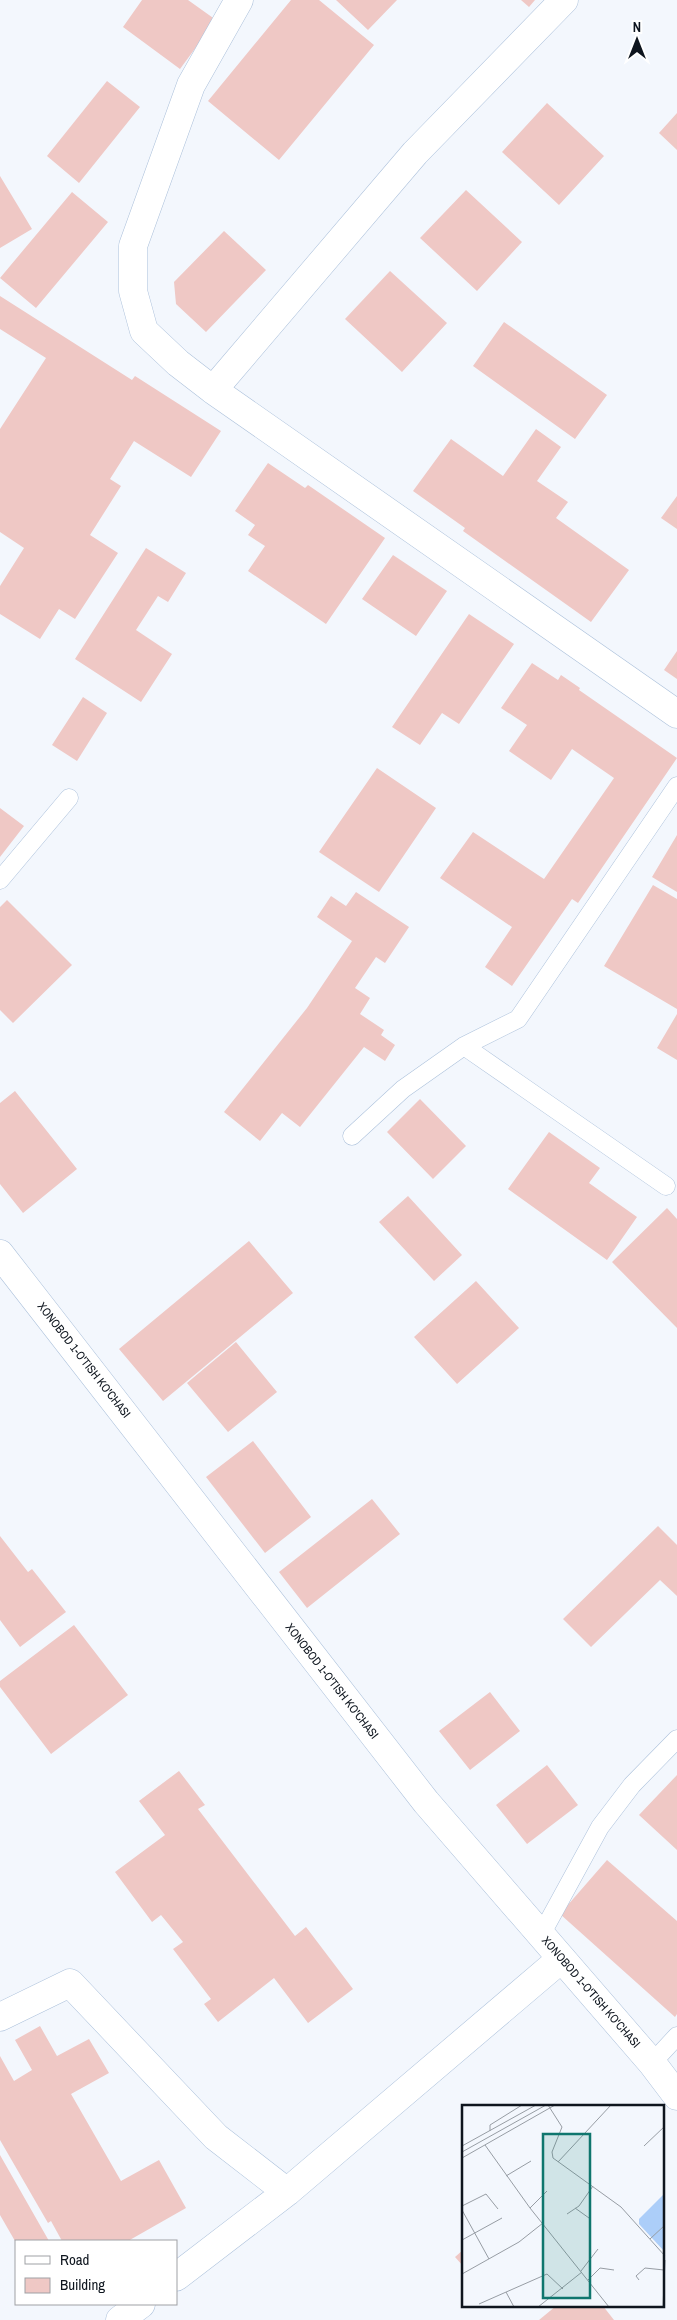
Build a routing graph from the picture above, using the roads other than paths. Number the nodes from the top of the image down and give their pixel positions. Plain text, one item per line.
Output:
1 (239, 0) edge
2 (564, 0) edge
3 (213, 390) junction
4 (677, 714) edge
5 (677, 786) edge
6 (69, 798) dead end
7 (0, 880) edge
8 (464, 1046) junction
9 (352, 1136) dead end
10 (666, 1186) dead end
11 (3, 1264) edge
12 (677, 1739) edge
13 (541, 1935) junction
14 (561, 1959) junction
15 (0, 2017) edge
16 (677, 2036) edge
17 (652, 2063) junction
18 (677, 2096) edge
19 (287, 2192) junction
20 (178, 2275) edge
21 (140, 2305) edge
22 (120, 2320) edge

1 - 3 street
2 - 3 street
3 - 4 street
5 - 8 lane
6 - 7 lane
8 - 9 lane
8 - 10 lane
11 - 13 street, XONOBOD 1-O'TISH KO'CHASI
12 - 13 lane
13 - 14 street, XONOBOD 1-O'TISH KO'CHASI
14 - 17 street, XONOBOD 1-O'TISH KO'CHASI
14 - 19 street
15 - 19 street
16 - 17 lane
17 - 18 street, XONOBOD 1-O'TISH KO'CHASI
19 - 20 street
21 - 22 street

